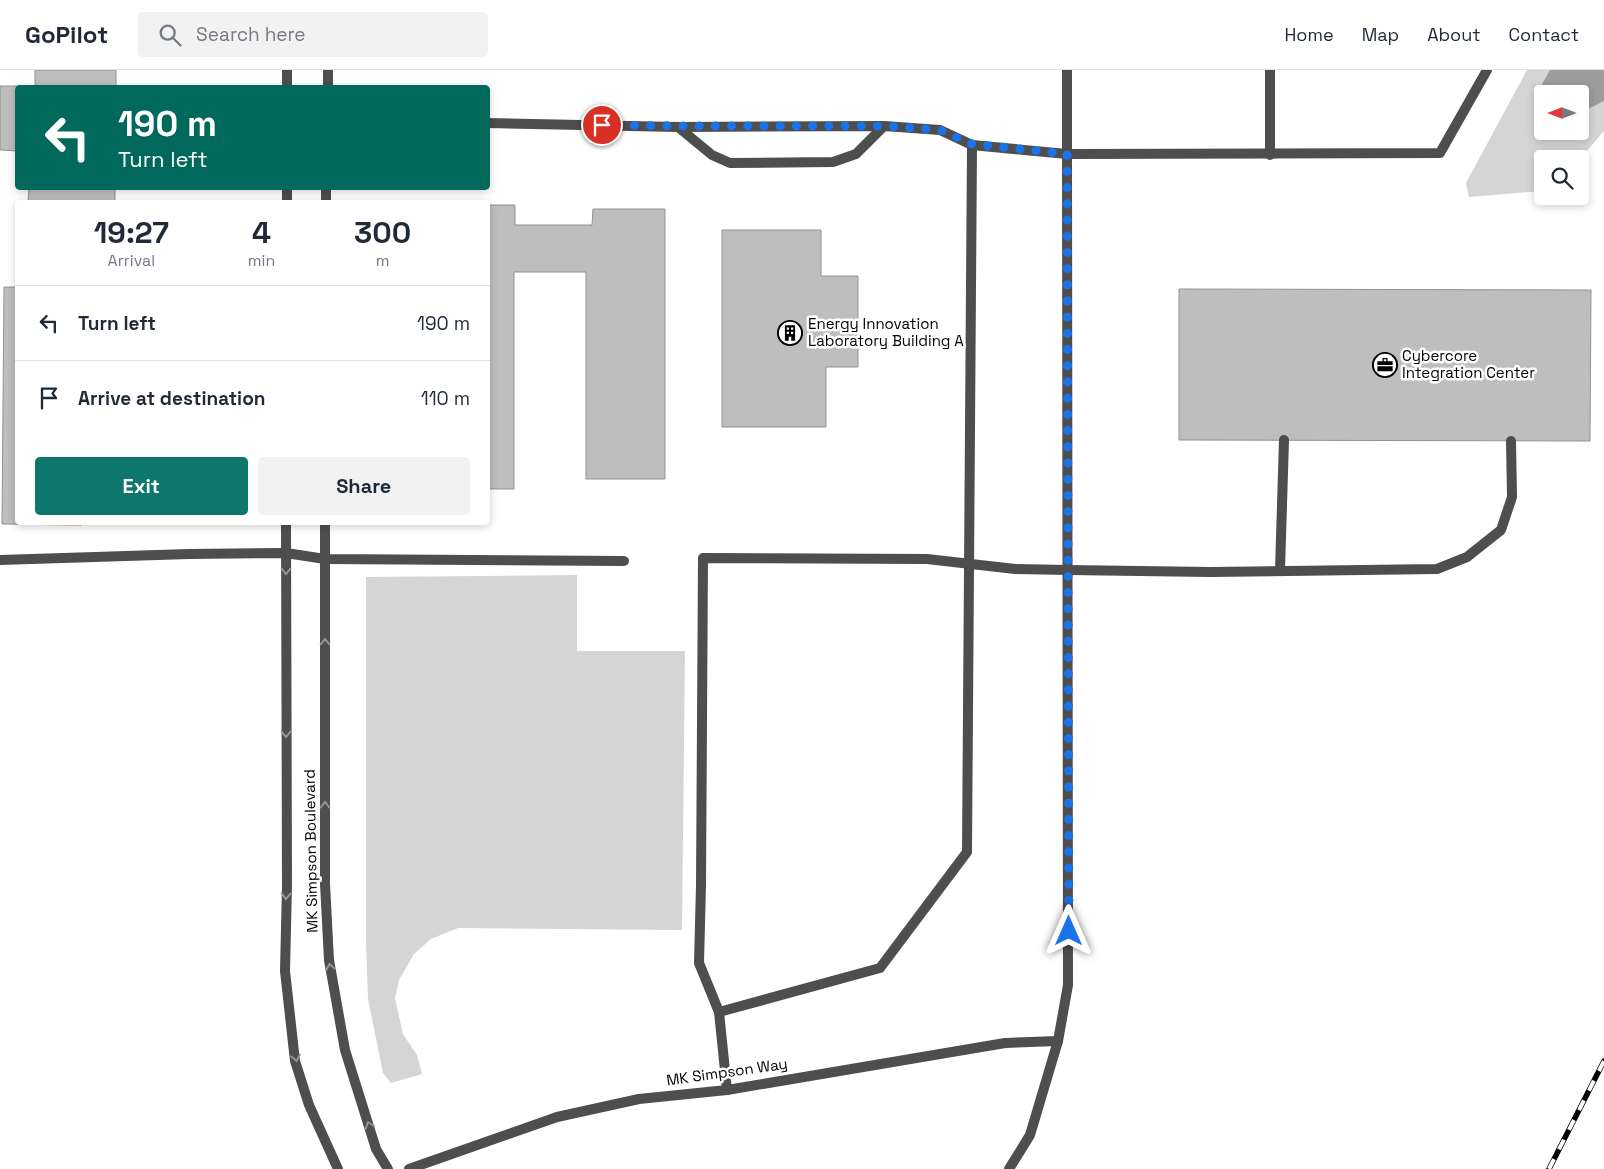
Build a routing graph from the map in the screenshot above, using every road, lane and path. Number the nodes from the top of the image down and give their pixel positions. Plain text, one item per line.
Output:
1 (287, 70) edge
2 (328, 70) edge
3 (1067, 70) edge
4 (1270, 70) edge
5 (1487, 70) edge
6 (287, 85) edge
7 (328, 85) edge
8 (490, 123) edge
9 (678, 126) junction
10 (884, 126) junction
11 (972, 144) junction
12 (1067, 154) junction
13 (1270, 154) junction
14 (1284, 440) dead end
15 (1511, 441) dead end
16 (286, 525) edge
17 (324, 525) edge
18 (286, 553) junction
19 (324, 559) junction
20 (0, 560) edge
21 (624, 561) dead end
22 (969, 563) junction
23 (1068, 570) junction
24 (1280, 570) junction
25 (719, 1012) junction
26 (1058, 1041) junction
27 (727, 1090) junction
28 (338, 1169) edge
29 (388, 1169) edge
30 (409, 1169) edge
31 (1009, 1169) edge

1 - 6 street
2 - 7 street
3 - 12 street
4 - 13 street
5 - 13 street
8 - 9 street
9 - 10 street
9 - 10 street
10 - 11 street
11 - 12 street
11 - 22 street
12 - 13 street
12 - 23 street
14 - 24 street
15 - 24 street
16 - 18 street, MK Simpson Boulevard
17 - 19 street, MK Simpson Boulevard
18 - 19 street
18 - 20 street
18 -> 28 street, MK Simpson Boulevard
19 - 21 street
29 -> 19 street, MK Simpson Boulevard
22 - 23 street
22 - 25 street
22 - 25 street
23 - 24 street
23 - 26 street
25 - 27 street
26 - 27 street, MK Simpson Way
26 - 31 street
27 - 30 street, MK Simpson Way

